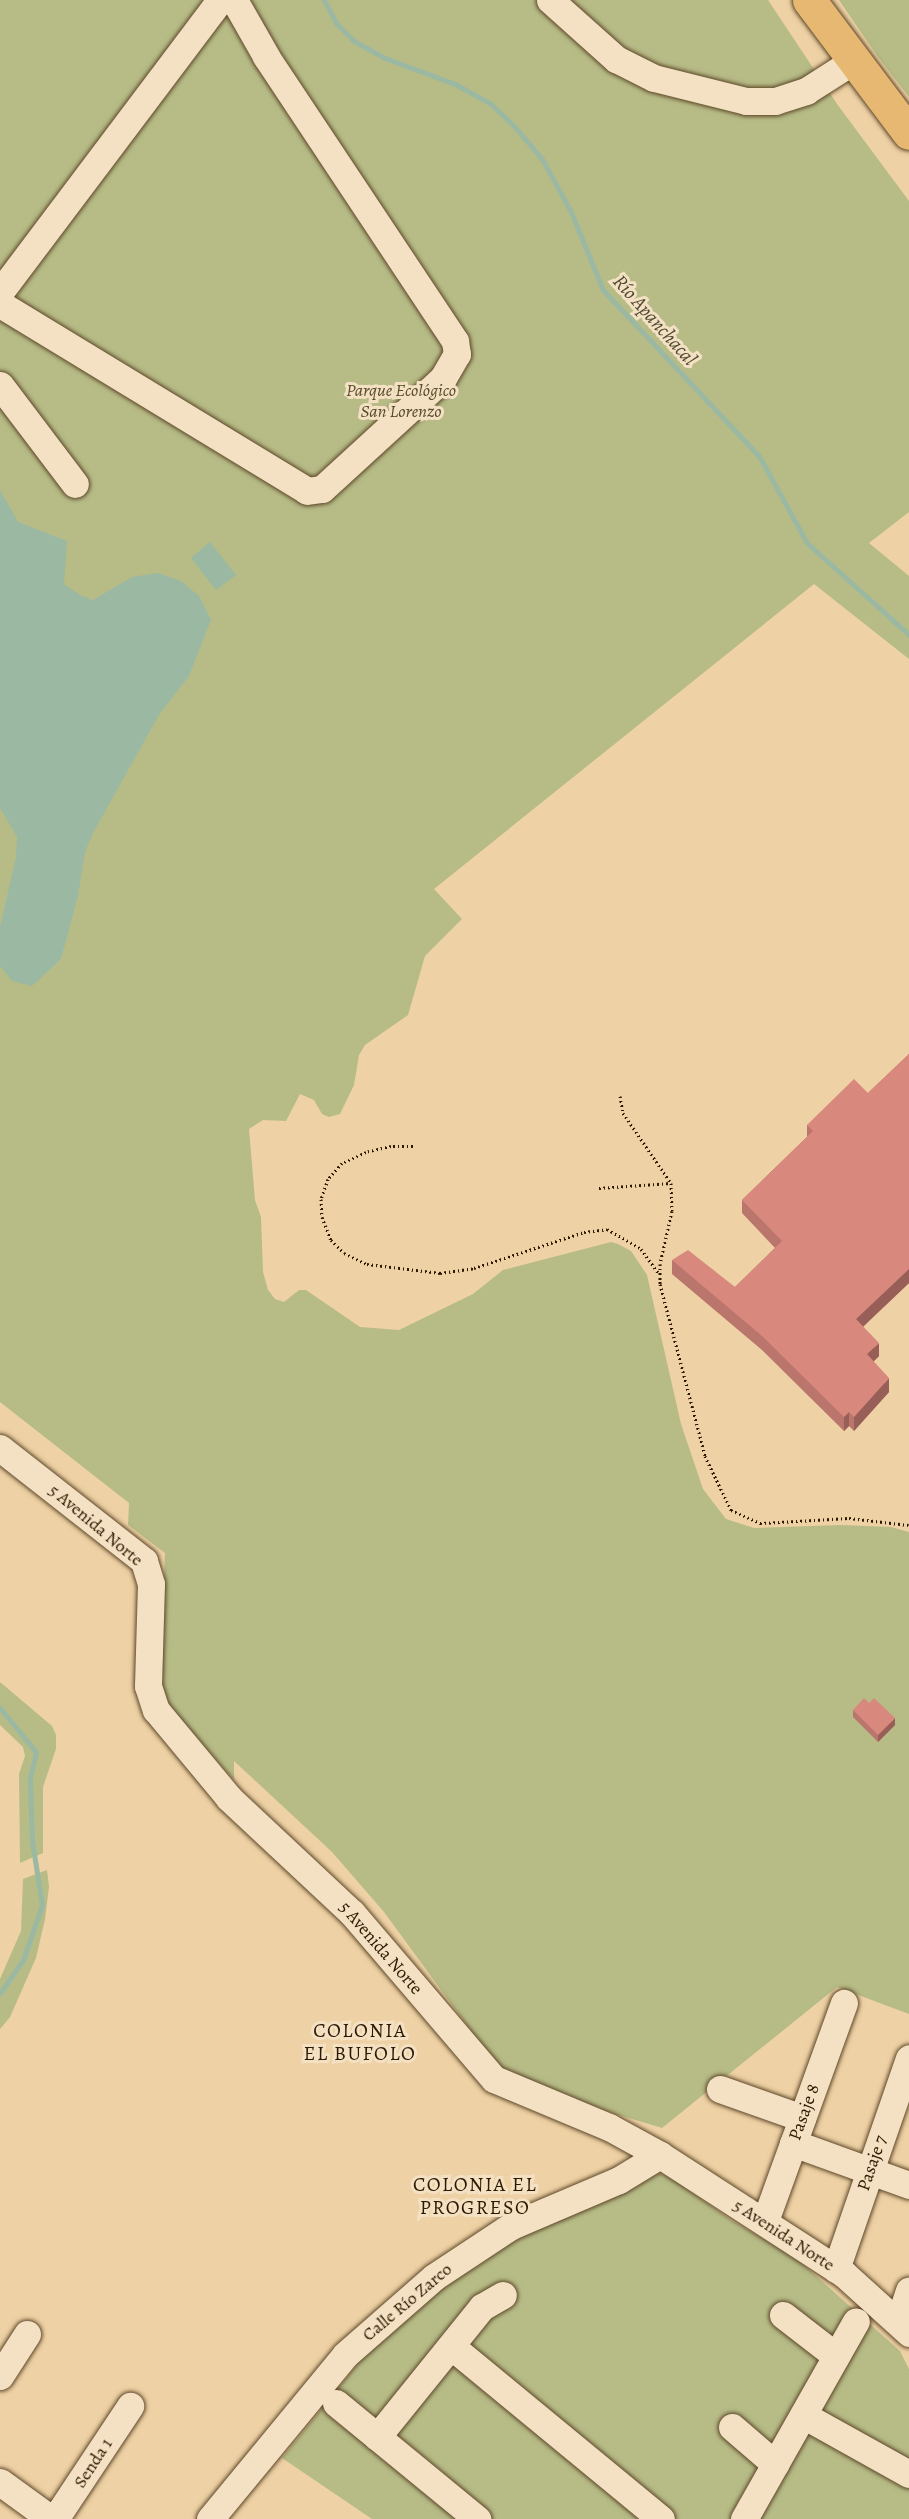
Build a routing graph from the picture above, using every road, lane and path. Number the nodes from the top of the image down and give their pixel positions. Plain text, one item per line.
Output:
1 (220, 0) edge
2 (234, 0) edge
3 (550, 0) edge
4 (809, 0) edge
5 (853, 61) junction
6 (909, 133) edge
7 (0, 292) edge
8 (0, 304) edge
9 (0, 385) edge
10 (75, 484) dead end
11 (620, 1096) dead end
12 (413, 1146) dead end
13 (671, 1183) junction
14 (599, 1188) dead end
15 (659, 1274) junction
16 (0, 1448) edge
17 (909, 1526) edge
18 (844, 2003) dead end
19 (909, 2058) edge
20 (720, 2089) dead end
21 (798, 2130) junction
22 (660, 2155) junction
23 (870, 2170) junction
24 (909, 2185) edge
25 (765, 2221) junction
26 (836, 2269) junction
27 (909, 2291) edge
28 (503, 2295) dead end
29 (783, 2315) dead end
30 (856, 2321) dead end
31 (904, 2327) edge
32 (27, 2334) dead end
33 (451, 2346) junction
34 (836, 2356) junction
35 (0, 2376) edge
36 (336, 2403) dead end
37 (130, 2406) dead end
38 (803, 2415) junction
39 (732, 2427) dead end
40 (377, 2437) junction
41 (775, 2464) junction
42 (909, 2474) edge
43 (0, 2482) edge
44 (51, 2519) edge
45 (55, 2519) edge
46 (210, 2519) edge
47 (477, 2519) edge
48 (661, 2519) edge
49 (744, 2519) edge

1 - 7 street
2 - 8 street
3 - 5 street
4 - 5 main road
5 - 6 main road
9 - 10 street
11 - 13 path
12 - 15 path
13 - 14 path
13 - 15 path
15 - 17 path
16 - 22 street, 5 Avenida Norte
18 - 21 street, Pasaje 8
19 - 23 street, Pasaje 7
20 - 21 street
21 - 23 street
21 - 25 street, Pasaje 8
22 - 25 street, 5 Avenida Norte
22 - 46 street, Calle Río Zarco
23 - 24 street
23 - 26 street, Pasaje 7
25 - 26 street, 5 Avenida Norte
26 - 31 street, 5 Avenida Norte
27 - 31 street
28 - 33 street
29 - 34 street
30 - 34 street
32 - 35 street
33 - 40 street
33 - 48 street
34 - 38 street
36 - 40 street
37 - 45 street, Senda 1
38 - 41 street
38 - 42 street
39 - 41 street
40 - 47 street
41 - 49 street
43 - 44 street

